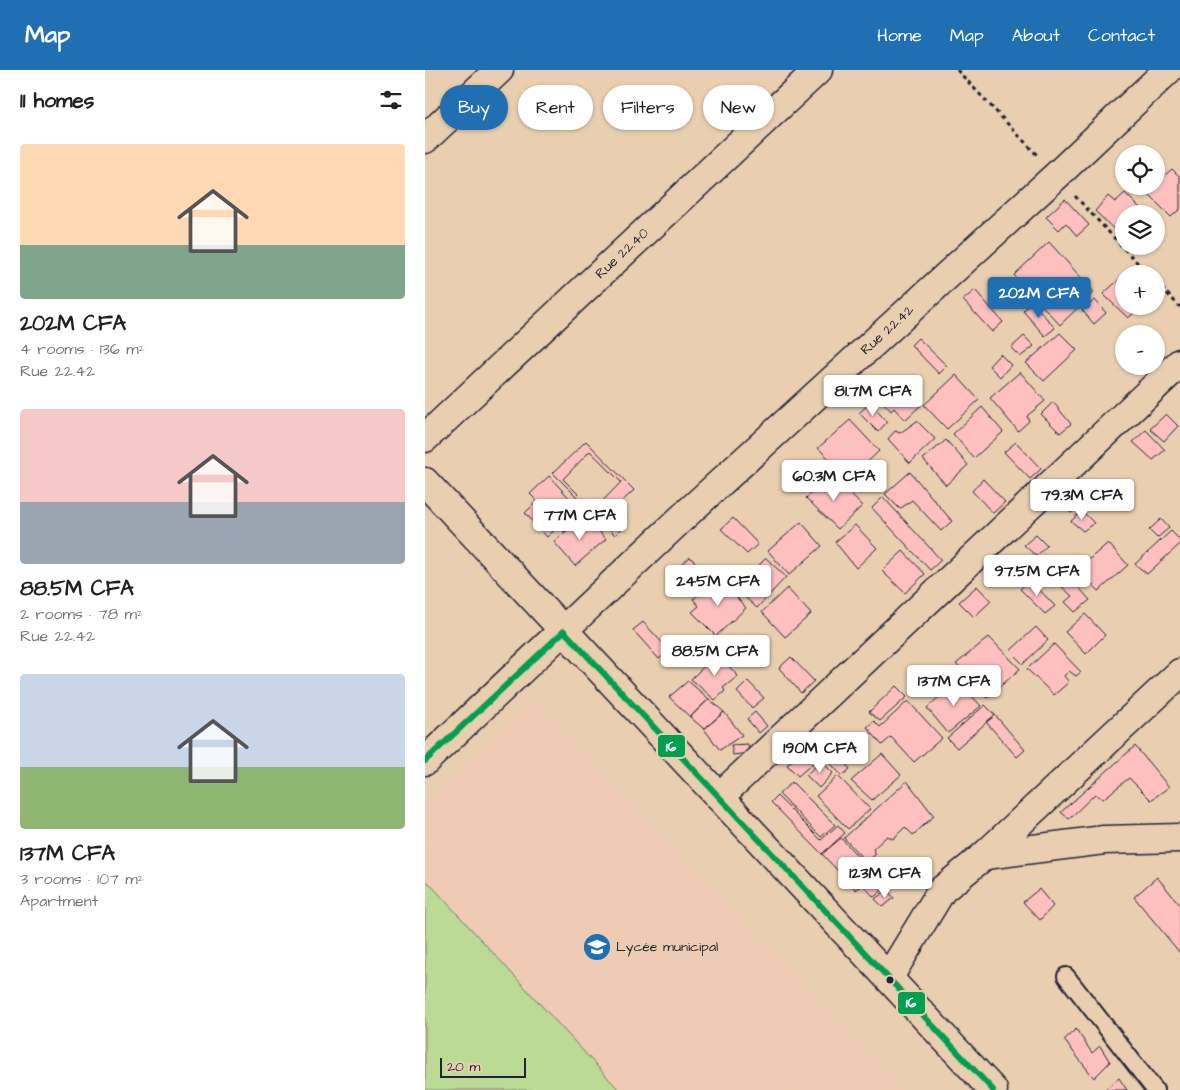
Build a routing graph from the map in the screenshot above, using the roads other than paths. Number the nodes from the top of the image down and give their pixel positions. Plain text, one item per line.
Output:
1 (499, 70) edge
2 (818, 70) edge
3 (1168, 70) edge
4 (425, 139) edge
5 (1180, 364) edge
6 (425, 438) edge
7 (425, 482) edge
8 (564, 631) junction
9 (1180, 673) edge
10 (425, 761) edge
11 (719, 797) junction
12 (1180, 838) edge
13 (985, 855) junction
14 (1065, 976) dead end
15 (889, 977) junction
16 (993, 1090) edge
17 (1155, 1090) edge

1 - 4 street
2 - 6 street, Rue 22.40
3 - 8 street, Rue 22.42
5 - 11 street
7 - 8 street
8 - 10 street, Rue 22.42
8 - 11 street
9 - 13 street
11 - 15 street
12 - 13 street
13 - 15 street
14 - 17 lane
15 - 16 street

